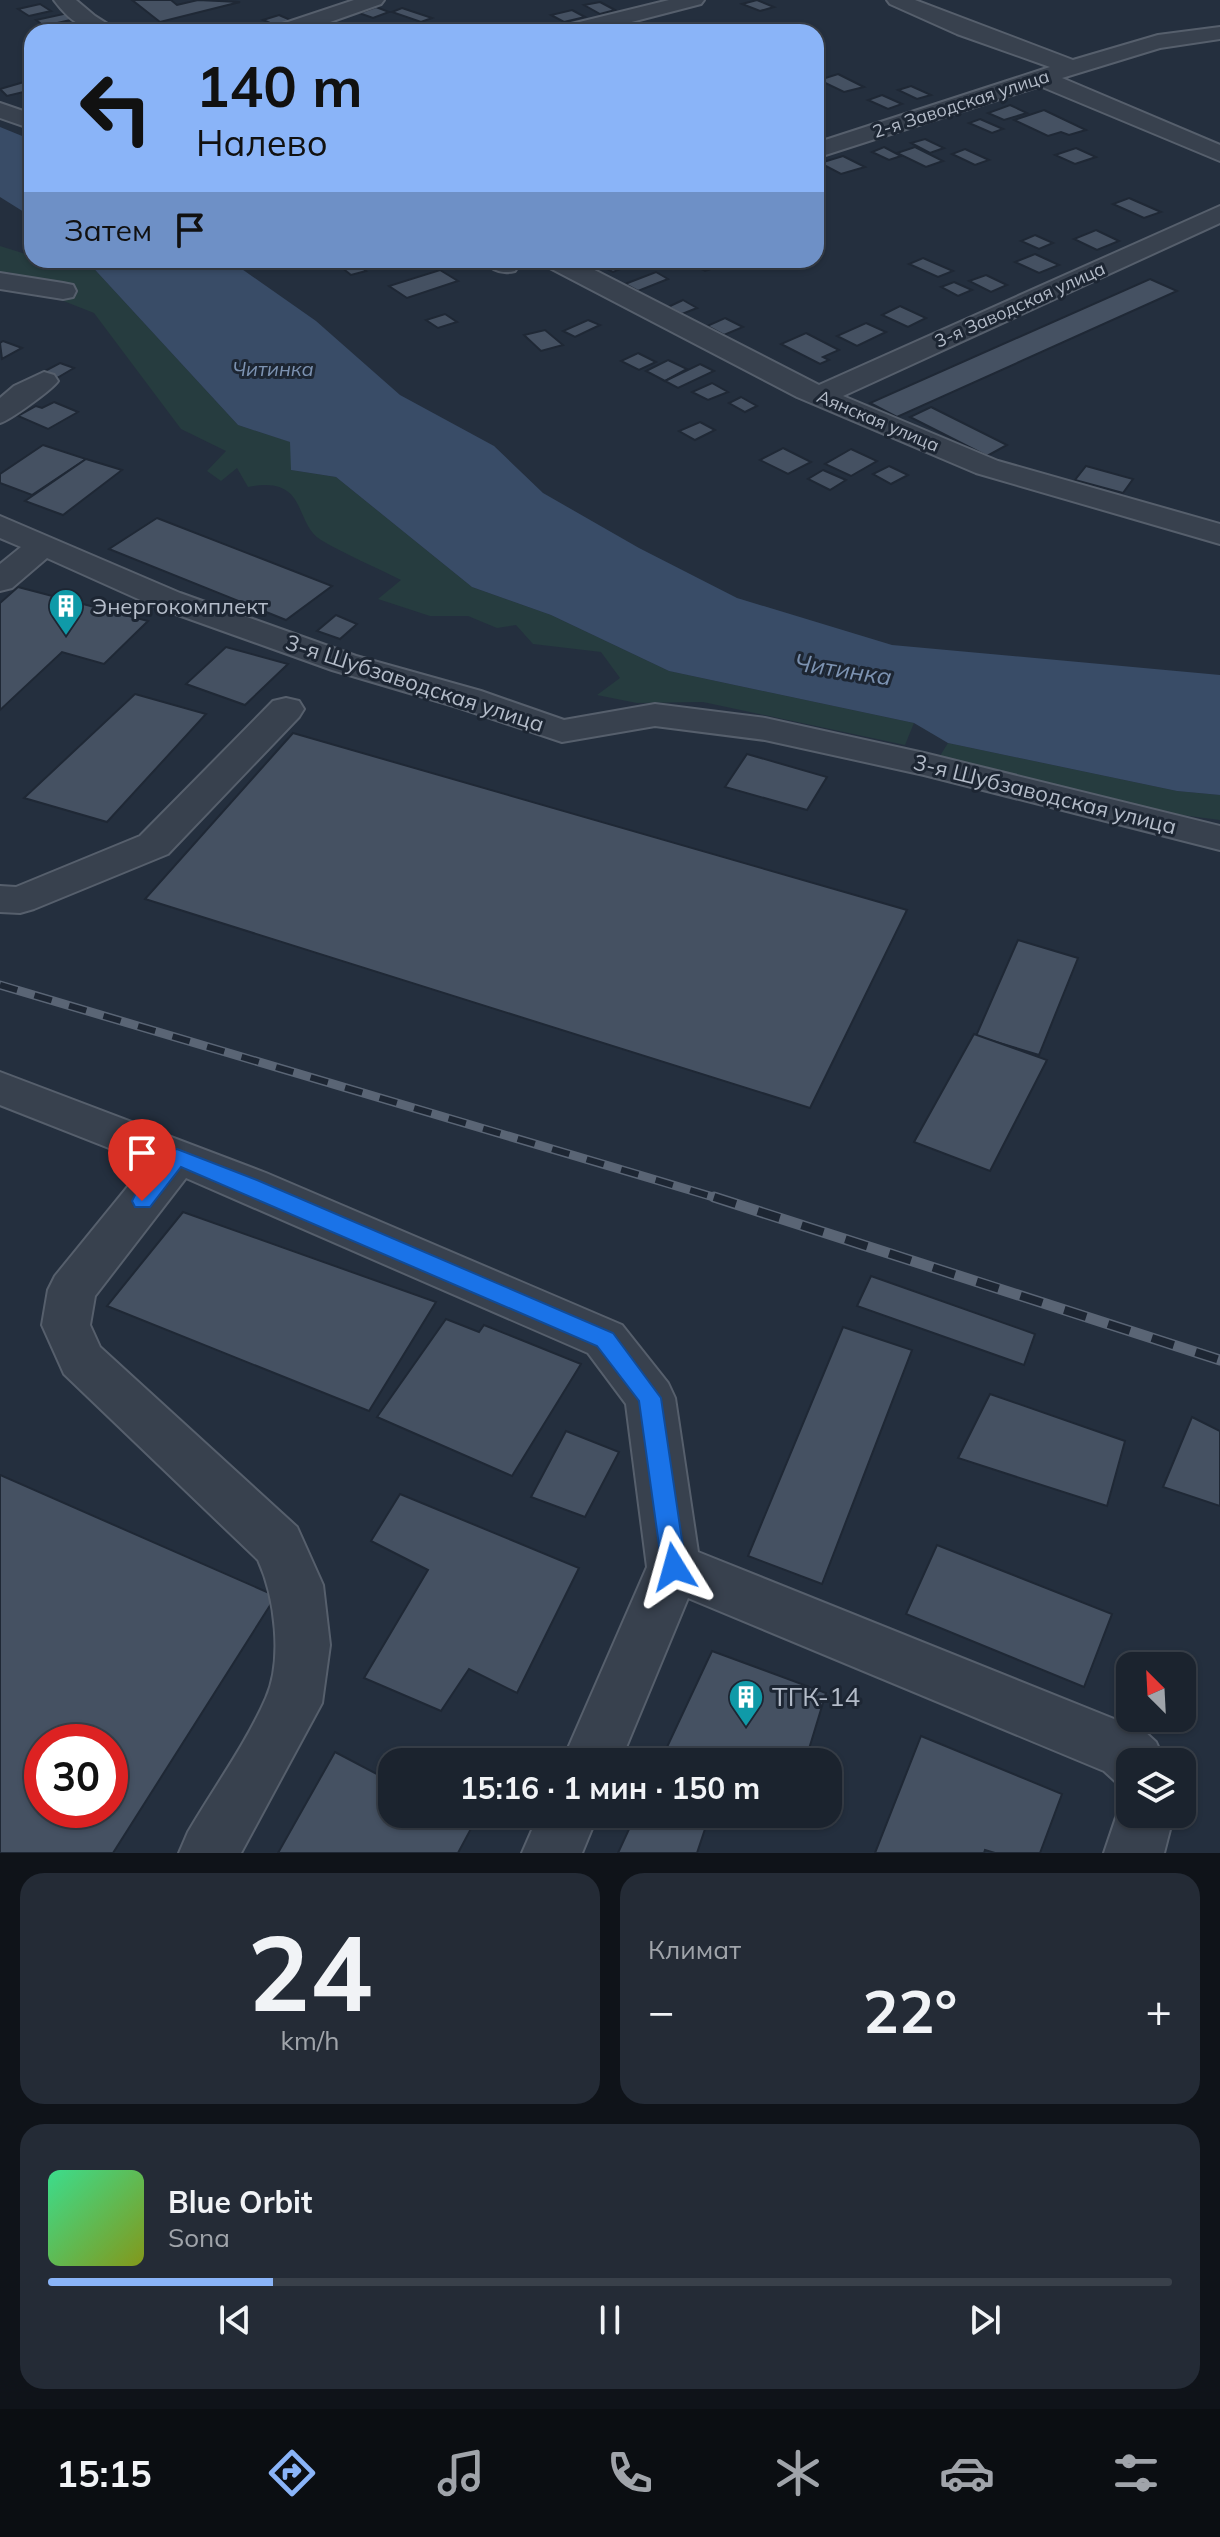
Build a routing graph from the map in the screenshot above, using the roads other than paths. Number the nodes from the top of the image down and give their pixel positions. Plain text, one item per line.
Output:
1 (64, 0) edge
2 (374, 0) edge
3 (694, 0) edge
4 (897, 0) edge
5 (654, 4) edge
6 (93, 24) edge
7 (304, 24) edge
8 (592, 24) edge
9 (1220, 33) edge
10 (1073, 68) junction
11 (1041, 78) junction
12 (0, 110) edge
13 (24, 119) edge
14 (824, 148) edge
15 (1220, 154) edge
16 (1220, 214) edge
17 (571, 268) edge
18 (0, 281) edge
19 (63, 291) dead end
20 (44, 381) dead end
21 (819, 396) junction
22 (0, 414) edge
23 (0, 526) edge
24 (1220, 534) edge
25 (43, 545) junction
26 (0, 581) edge
27 (286, 709) dead end
28 (1220, 838) edge
29 (0, 899) edge
30 (0, 1088) edge
31 (177, 1157) junction
32 (674, 1567) junction
33 (597, 1748) edge
34 (1117, 1748) edge
35 (563, 1828) edge
36 (1141, 1828) edge
37 (209, 1853) edge
38 (552, 1853) edge
39 (1134, 1853) edge

1 - 6 street
2 - 7 street
3 - 5 street
4 - 10 street
5 - 8 street
9 - 10 street, 2-я Заводская улица
10 - 11 street, 2-я Заводская улица
11 - 14 street, 2-я Заводская улица
11 - 15 street
12 - 13 street
16 - 21 street, 3-я Заводская улица
17 - 21 street, Аянская улица
18 - 19 street
20 - 22 street
21 - 24 street, Аянская улица
23 - 25 street, 3-я Шубзаводская улица
25 - 26 street
25 - 28 street, 3-я Шубзаводская улица
27 - 29 street
30 - 31 street
31 - 32 street
31 - 37 street
32 - 33 street
32 - 34 street
35 - 38 street
36 - 39 street

